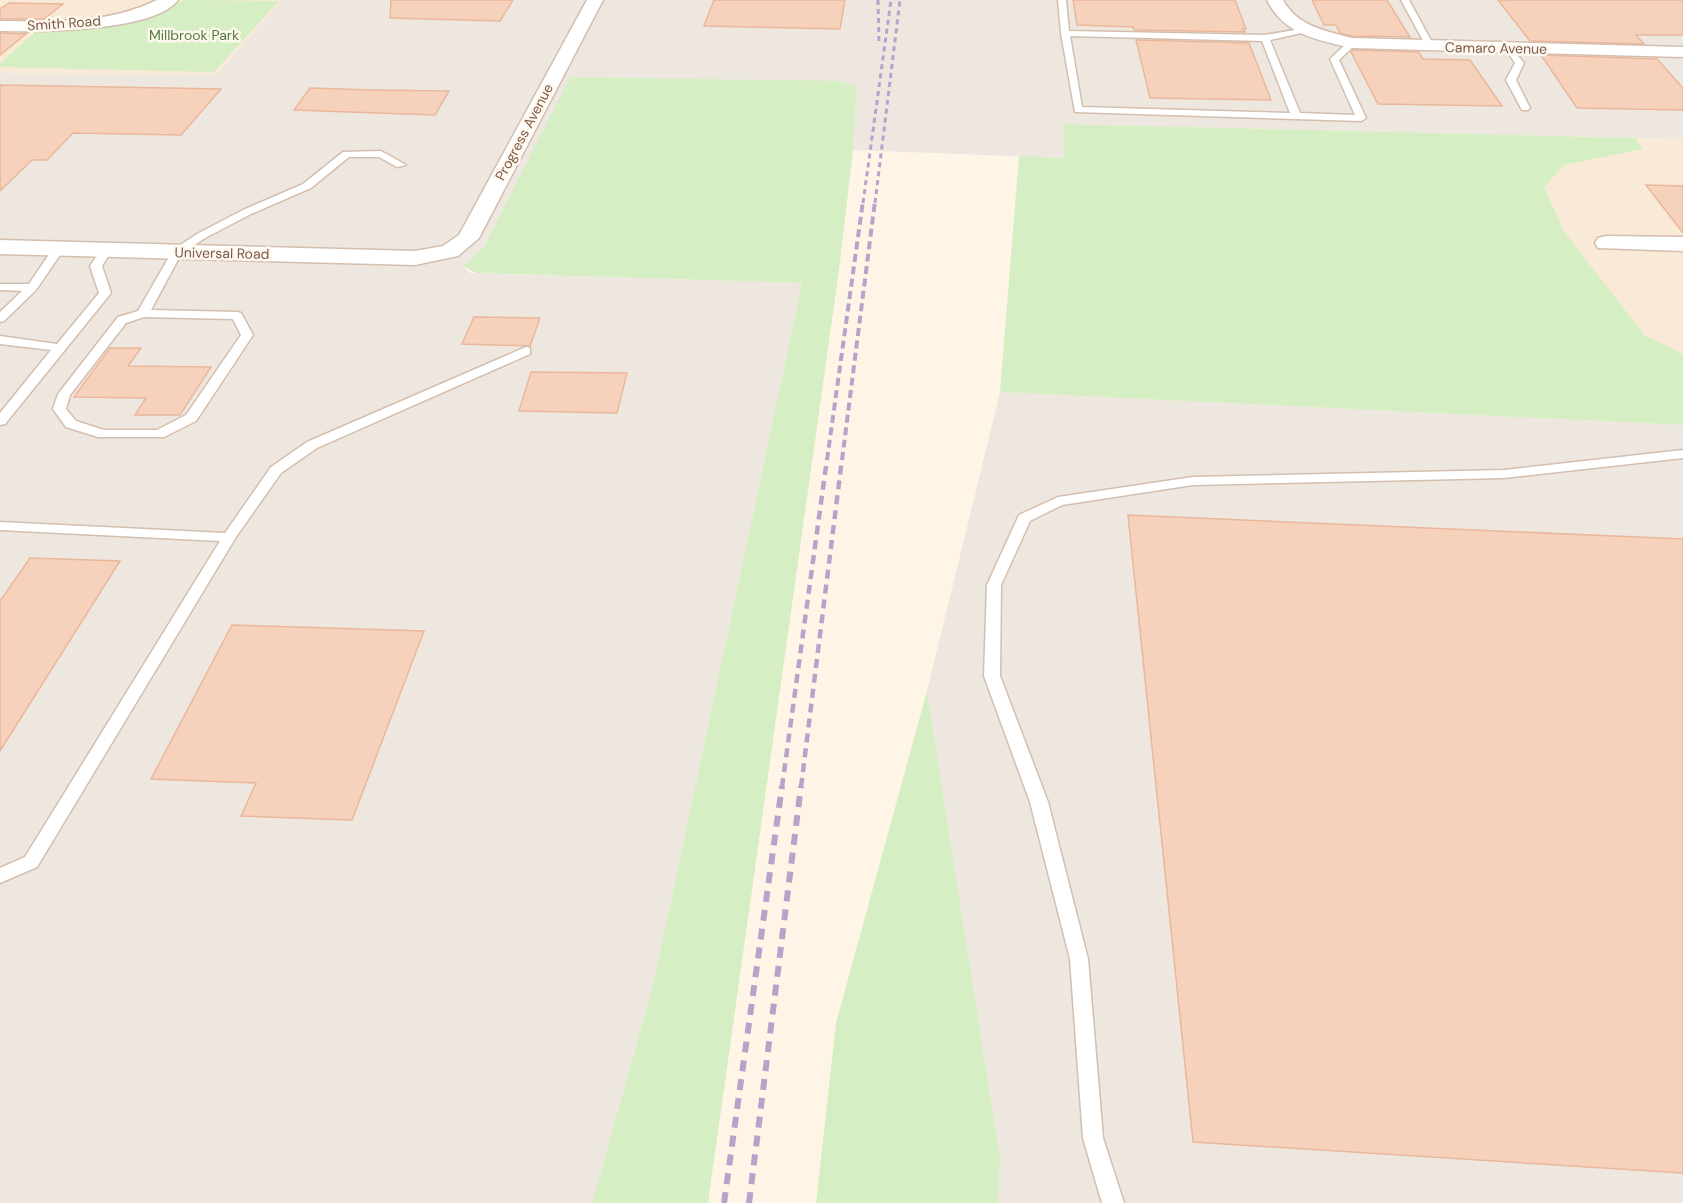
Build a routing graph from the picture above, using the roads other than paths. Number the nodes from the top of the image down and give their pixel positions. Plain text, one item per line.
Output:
1 (170, 0) edge
2 (595, 0) edge
3 (1062, 0) edge
4 (1275, 0) edge
5 (1405, 0) edge
6 (0, 26) edge
7 (1306, 31) junction
8 (1065, 33) junction
9 (1265, 38) junction
10 (1352, 43) junction
11 (1430, 46) junction
12 (1509, 48) junction
13 (1683, 52) edge
14 (1525, 108) dead end
15 (1296, 116) junction
16 (401, 165) dead end
17 (1606, 243) dead end
18 (1683, 244) edge
19 (0, 247) edge
20 (58, 249) junction
21 (106, 250) junction
22 (177, 252) junction
23 (444, 254) joint
24 (0, 287) edge
25 (33, 288) junction
26 (143, 313) junction
27 (0, 318) edge
28 (0, 340) edge
29 (60, 348) junction
30 (526, 351) dead end
31 (0, 421) edge
32 (1683, 454) edge
33 (0, 526) edge
34 (229, 537) junction
35 (0, 876) edge
36 (1113, 1203) edge

1 - 6 street, Smith Road
2 - 23 street, Progress Avenue
3 - 8 lane
4 - 7 street
5 - 11 lane
7 - 9 lane
7 - 10 street, Camaro Avenue
8 - 9 lane
8 - 15 lane
9 - 15 lane
10 - 11 street, Camaro Avenue
10 - 15 lane
11 - 12 street, Camaro Avenue
12 - 13 street, Camaro Avenue
12 - 14 lane
16 - 22 lane
17 - 18 street
19 - 20 street, Universal Road
20 - 21 street, Universal Road
20 - 25 lane
21 - 22 street, Universal Road
21 - 29 lane
22 - 23 street, Universal Road
22 - 26 lane
24 - 25 lane
25 - 27 lane
26 - 26 lane
28 - 29 lane
29 - 31 lane
30 - 34 lane
32 - 36 lane
33 - 34 lane
34 - 35 lane

